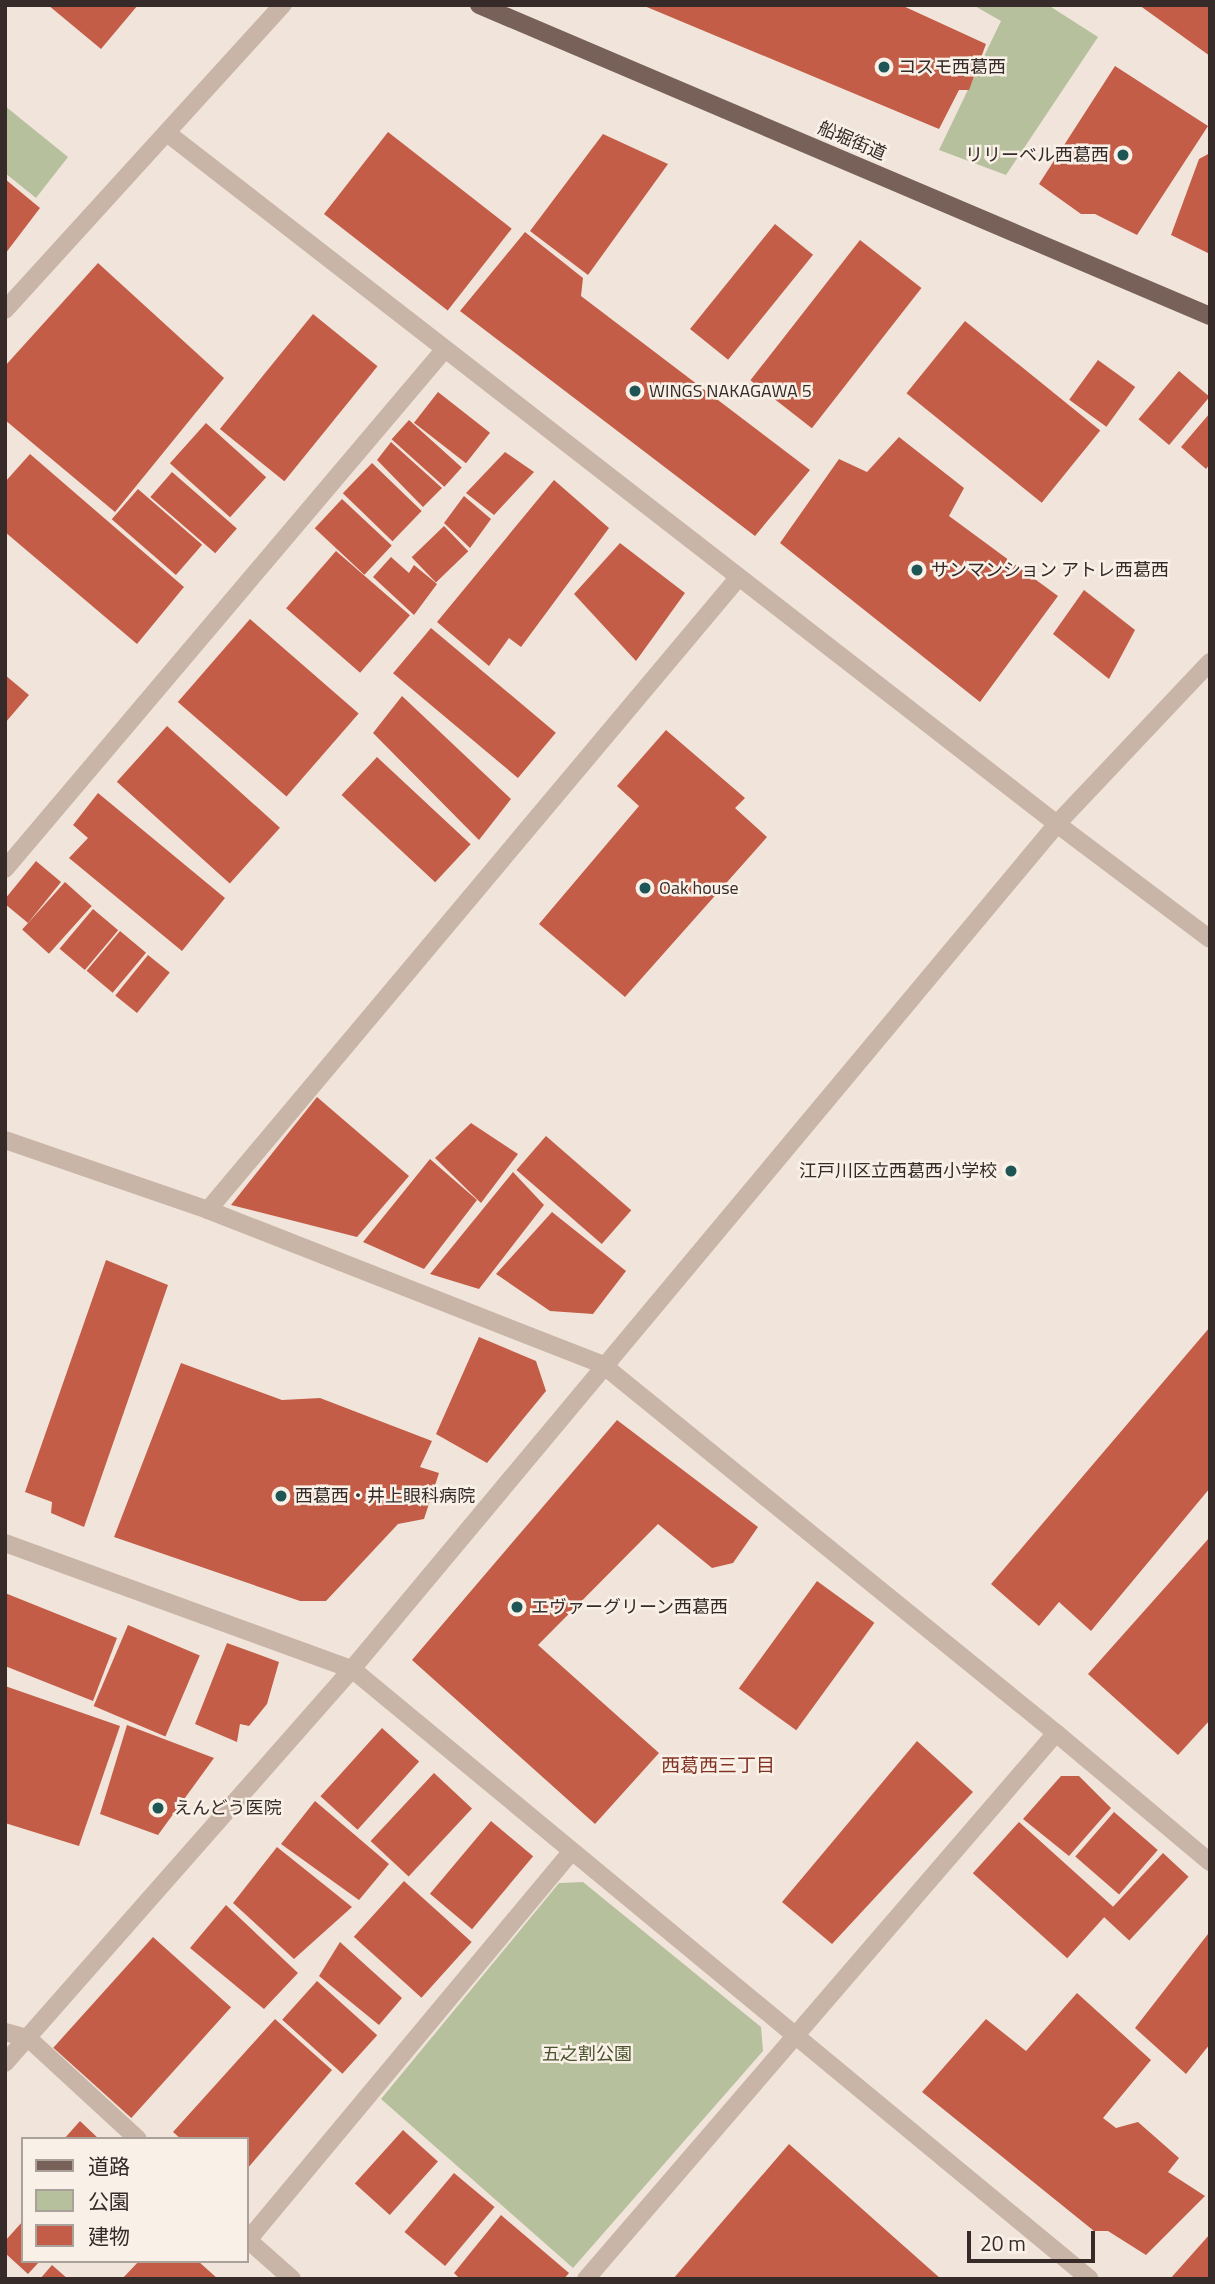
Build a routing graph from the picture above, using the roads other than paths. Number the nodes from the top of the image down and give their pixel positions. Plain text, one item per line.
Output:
1 (283, 5) edge
2 (479, 5) edge
3 (167, 133) junction
4 (5, 310) edge
5 (1210, 316) edge
6 (444, 350) junction
7 (739, 577) junction
8 (1210, 662) edge
9 (1057, 824) junction
10 (5, 869) edge
11 (1210, 939) edge
12 (5, 1140) edge
13 (208, 1210) junction
14 (603, 1366) junction
15 (5, 1543) edge
16 (352, 1669) junction
17 (1056, 1733) junction
18 (571, 1852) junction
19 (1210, 1862) edge
20 (5, 2032) edge
21 (795, 2037) junction
22 (28, 2038) junction
23 (5, 2063) edge
24 (136, 2137) edge
25 (248, 2238) edge
26 (248, 2240) edge
27 (292, 2279) edge
28 (586, 2279) edge
29 (1090, 2279) edge

1 - 3 street
2 - 5 main road, 船堀街道
3 - 4 street
3 - 6 street
6 - 7 street
6 - 10 street
7 - 9 street
7 - 13 street
8 - 9 street
9 - 11 street
9 - 14 street
12 - 13 street
13 - 14 street
14 - 16 street
14 - 17 street
15 - 16 street
16 - 18 street
16 - 22 street
17 - 19 street
17 - 21 street
18 - 21 street
18 - 25 street
20 - 22 street
21 - 28 street
21 - 29 street
22 - 23 street
22 - 24 street
26 - 27 street

